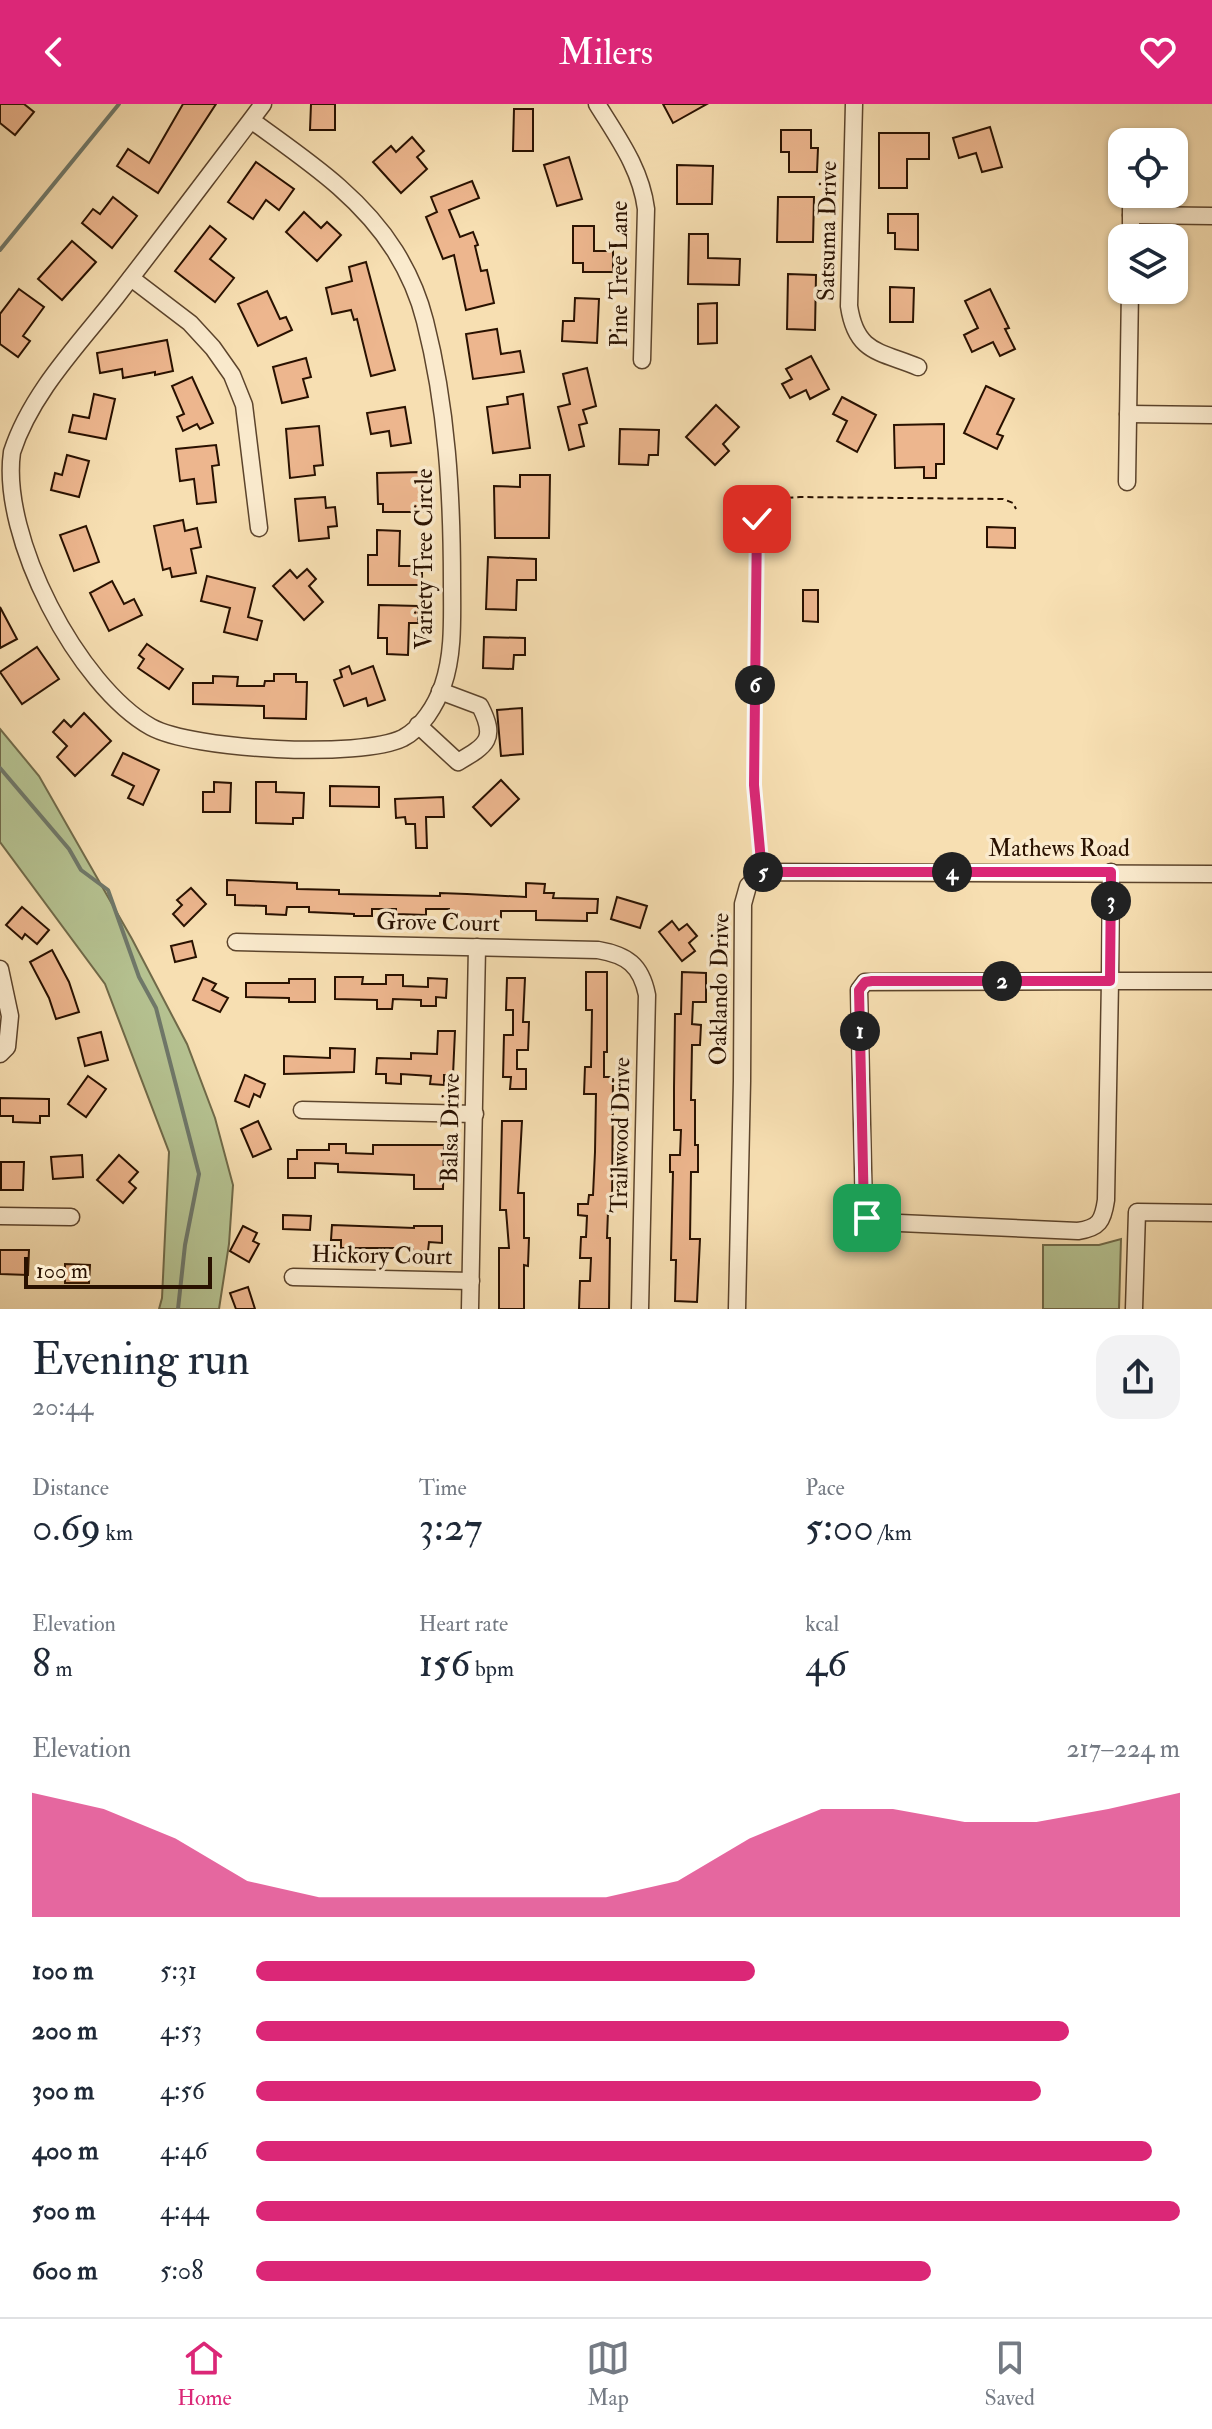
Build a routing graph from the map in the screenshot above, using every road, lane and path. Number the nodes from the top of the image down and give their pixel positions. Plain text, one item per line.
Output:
1 (263, 104) edge
2 (597, 104) edge
3 (854, 104) edge
4 (251, 120) junction
5 (1131, 208) edge
6 (1131, 215) junction
7 (1212, 216) edge
8 (1131, 224) edge
9 (131, 278) junction
10 (1130, 304) edge
11 (642, 360) dead end
12 (918, 367) dead end
13 (1128, 414) junction
14 (1212, 415) edge
15 (6, 453) edge
16 (1127, 482) dead end
17 (1016, 509) dead end
18 (259, 528) dead end
19 (440, 691) junction
20 (418, 725) junction
21 (762, 872) junction
22 (1111, 872) junction
23 (1212, 874) edge
24 (236, 942) dead end
25 (477, 947) junction
26 (634, 965) joint
27 (0, 969) edge
28 (1110, 981) junction
29 (1212, 981) edge
30 (4, 1051) edge
31 (302, 1110) dead end
32 (475, 1114) junction
33 (1212, 1213) edge
34 (0, 1216) edge
35 (71, 1217) dead end
36 (293, 1277) dead end
37 (471, 1281) junction
38 (470, 1309) edge
39 (640, 1309) edge
40 (737, 1309) edge
41 (1134, 1309) edge

1 - 4 street, Variety Tree Circle
2 - 11 street, Pine Tree Lane
3 - 12 street, Satsuma Drive
4 - 9 street, Variety Tree Circle
4 - 19 street, Variety Tree Circle
5 - 6 street
6 - 7 street
6 - 8 street
9 - 15 street, Variety Tree Circle
9 - 18 street
10 - 13 street
13 - 14 street
13 - 16 street
15 - 20 street, Variety Tree Circle
17 - 21 path
19 - 20 street, Variety Tree Circle
19 - 20 street
21 - 22 street, Mathews Road
21 - 40 street, Oaklando Drive
22 - 23 street, Mathews Road
22 - 28 street
24 - 25 street, Grove Court
25 - 26 street, Grove Court
25 - 32 street, Balsa Drive
26 - 39 street, Trailwood Drive
27 - 30 street
28 - 28 street
28 - 29 street
31 - 32 street
32 - 37 street, Balsa Drive
33 - 41 street
34 - 35 street
36 - 37 street, Hickory Court
37 - 38 street, Balsa Drive

